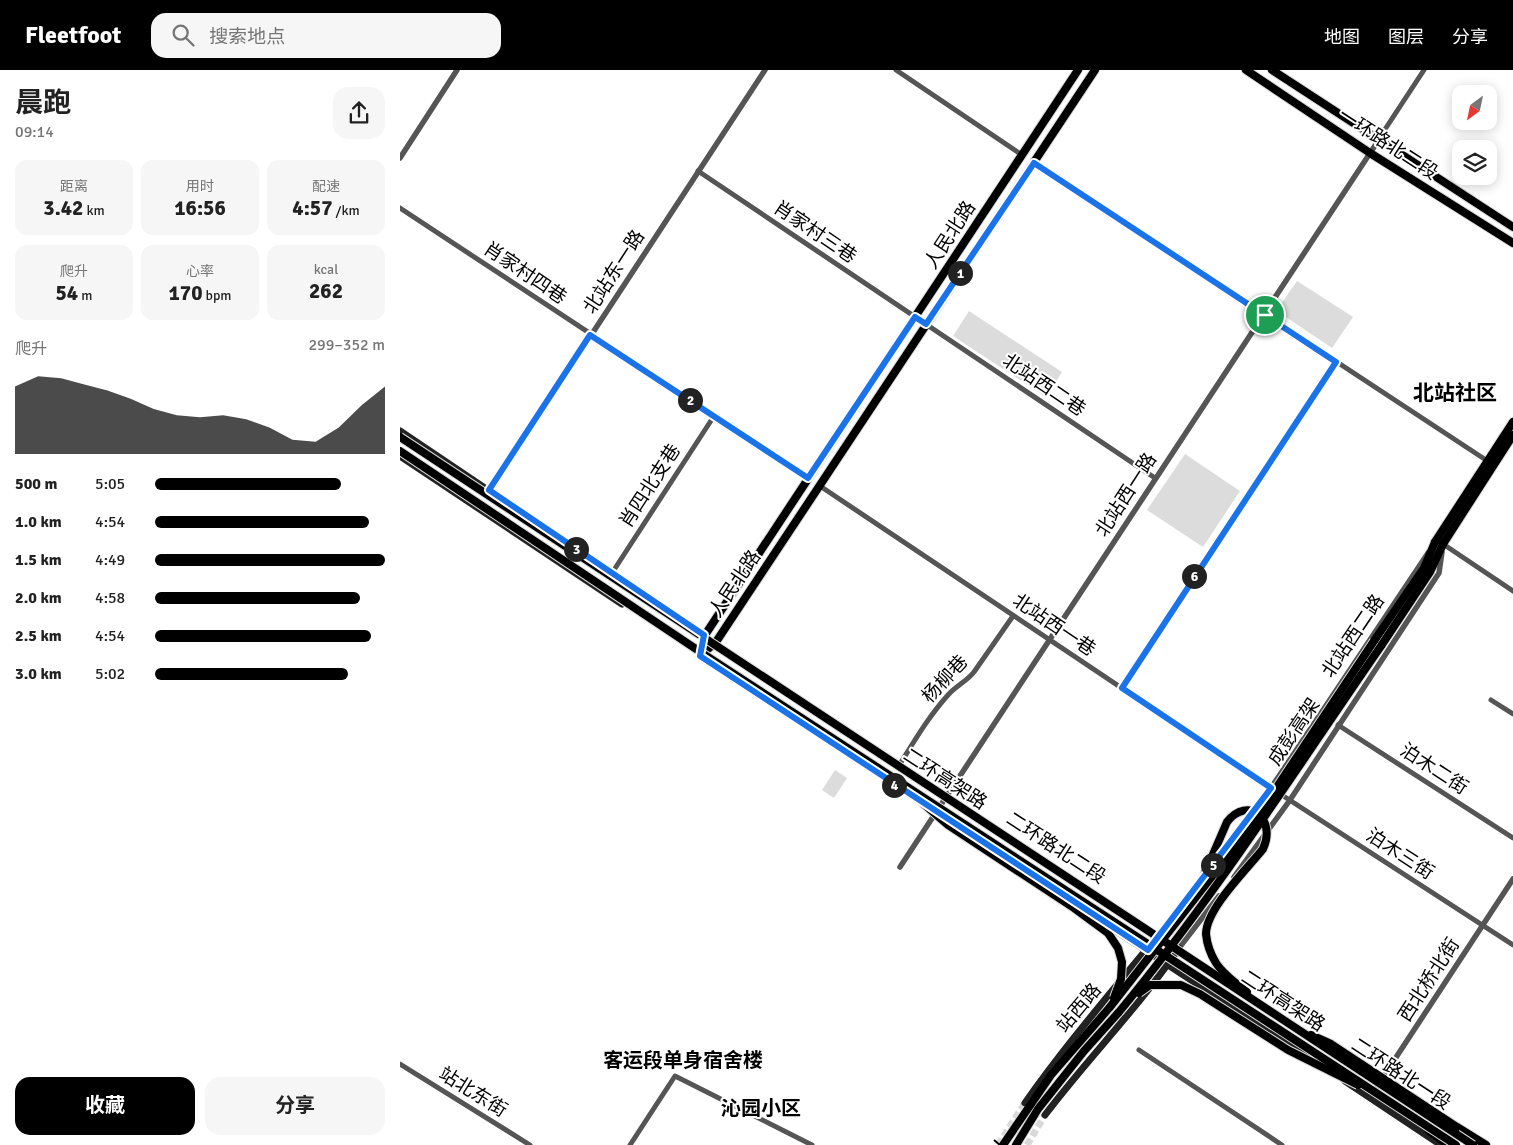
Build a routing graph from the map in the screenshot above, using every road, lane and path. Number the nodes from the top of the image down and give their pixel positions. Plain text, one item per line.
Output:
1 (457, 70) edge
2 (765, 70) edge
3 (896, 70) edge
4 (1078, 70) edge
5 (1095, 70) edge
6 (1246, 70) edge
7 (1272, 70) edge
8 (1424, 70) edge
9 (1378, 141) junction
10 (1370, 153) junction
11 (1022, 155) junction
12 (400, 158) edge
13 (1034, 163) junction
14 (698, 171) junction
15 (400, 208) edge
16 (1513, 227) edge
17 (1513, 244) edge
18 (1265, 315) junction
19 (915, 317) junction
20 (926, 324) junction
21 (590, 335) junction
22 (1336, 362) junction
23 (714, 416) junction
24 (1513, 422) edge
25 (400, 430) edge
26 (1513, 435) edge
27 (400, 437) edge
28 (400, 451) edge
29 (400, 456) edge
30 (1491, 463) junction
31 (808, 478) junction
32 (1155, 478) junction
33 (820, 486) junction
34 (489, 490) junction
35 (1438, 543) junction
36 (612, 573) junction
37 (1513, 591) edge
38 (1013, 616) junction
39 (704, 635) junction
40 (1050, 640) junction
41 (716, 642) junction
42 (1378, 643) junction
43 (700, 656) junction
44 (1122, 688) junction
45 (1491, 700) dead end
46 (1513, 714) edge
47 (1338, 725) junction
48 (900, 764) junction
49 (880, 767) junction
50 (1271, 788) junction
51 (948, 795) junction
52 (1290, 800) junction
53 (936, 813) junction
54 (1513, 838) edge
55 (900, 867) dead end
56 (1513, 879) edge
57 (1191, 904) junction
58 (1482, 925) junction
59 (1160, 935) junction
60 (1513, 945) edge
61 (1179, 948) junction
62 (1148, 950) junction
63 (1168, 964) junction
64 (1110, 1006) junction
65 (1119, 1012) junction
66 (1273, 1014) junction
67 (1283, 1020) junction
68 (1138, 1050) dead end
69 (400, 1064) edge
70 (1381, 1080) junction
71 (1381, 1096) junction
72 (1369, 1098) junction
73 (1025, 1103) tunnel mouth
74 (1045, 1115) tunnel mouth
75 (530, 1145) edge
76 (630, 1145) edge
77 (812, 1145) edge
78 (1003, 1145) edge
79 (1016, 1145) edge
80 (1282, 1145) edge
81 (1441, 1145) edge
82 (1448, 1145) edge
83 (1456, 1145) edge
84 (1473, 1145) edge
85 (1479, 1145) edge
86 (1486, 1145) edge

1 - 12 street
2 - 14 street, 北站东一路
3 - 11 street
4 - 11 main road, 人民北路
5 - 13 main road, 人民北路
6 - 10 main road, 一环路北二段
7 - 9 main road, 一环路北二段
8 - 9 street
9 - 10 street, 北站西一路
9 - 16 main road, 一环路北二段
10 - 17 main road, 一环路北二段
10 - 18 street, 北站西一路
11 - 19 main road, 人民北路
13 - 18 street
13 - 20 main road, 人民北路
14 - 19 street, 肖家村三巷
14 - 21 street, 北站东一路
15 - 21 street, 肖家村四巷
18 - 22 street
18 - 32 street, 北站西一路
19 - 20 street, 北站西二巷
19 - 31 main road, 人民北路
20 - 32 street, 北站西二巷
20 - 33 main road, 人民北路
21 - 23 street, 肖家村四巷
21 - 34 street, 北站东一路
22 - 30 street
22 - 44 street
23 - 31 street, 肖家村四巷
23 - 36 street, 肖四北支巷
24 - 30 main road, 北站西二路
25 - 34 main road, 二环路北二段
26 - 30 main road, 北站西二路
27 - 66 main road, 二环高架路, bridge
28 - 49 main road, 二环高架路, bridge
29 - 43 main road, 二环路北二段
30 - 35 main road, 北站西二路
31 - 39 main road, 人民北路
32 - 40 street, 北站西一路
33 - 38 street, 北站西一巷
33 - 41 main road, 人民北路
34 - 36 main road, 二环路北二段
35 - 37 street
35 - 42 main road
35 - 47 street, 北站西二路
35 - 50 street, 北站西二路
36 - 39 main road, 二环路北二段
38 - 40 street, 北站西一巷
38 - 48 street, 杨柳巷
39 - 41 main road, 二环路北二段
39 - 43 main road, 人民北路
40 - 44 street, 北站西一巷
40 - 51 street, 北站西一路
41 - 43 main road, 人民北路
41 - 48 main road, 二环路北二段
42 - 57 main road, 成彭高架, bridge
42 - 65 main road, 成彭高架, bridge
43 - 53 main road, 二环路北二段
44 - 50 street, 北站西一巷
45 - 46 street
47 - 52 street, 北站西二路
47 - 54 street, 泊木二街
48 - 51 main road, 二环路北二段
49 - 64 main road, bridge
49 - 71 main road, 二环高架路, bridge
50 - 52 street, 泊木三街
50 - 59 main road, 北站西二路
51 - 53 street, 北站西一路
51 - 59 main road, 二环路北二段
52 - 58 street, 泊木三街
52 - 61 street, 北站西二路
53 - 55 street, 北站西一路
53 - 62 main road, 二环路北二段
56 - 58 street, 西北桥北街
57 - 64 main road, 成彭高架, bridge
57 - 66 main road, bridge
58 - 60 street, 泊木三街
58 - 70 street, 西北桥北街
59 - 61 main road, 二环路北二段
59 - 62 main road, 站西路
61 - 63 main road
61 - 70 main road, 二环路北一段
62 - 63 main road, 二环路北二段
62 - 73 main road, 站西路
63 - 72 main road, 二环路北一段
63 - 74 main road
64 - 78 main road, 成彭高架
65 - 71 main road, bridge
65 - 79 main road
66 - 67 main road, 二环高架路, bridge
67 - 84 main road, 二环高架路, bridge
67 - 86 main road, bridge
68 - 80 street
69 - 75 street, 站北东街
70 - 72 street, 西北桥北街
70 - 85 main road, 二环路北一段
71 - 82 main road, bridge
71 - 83 main road, 二环高架路, bridge
72 - 81 main road, 二环路北一段
76 - 77 street

